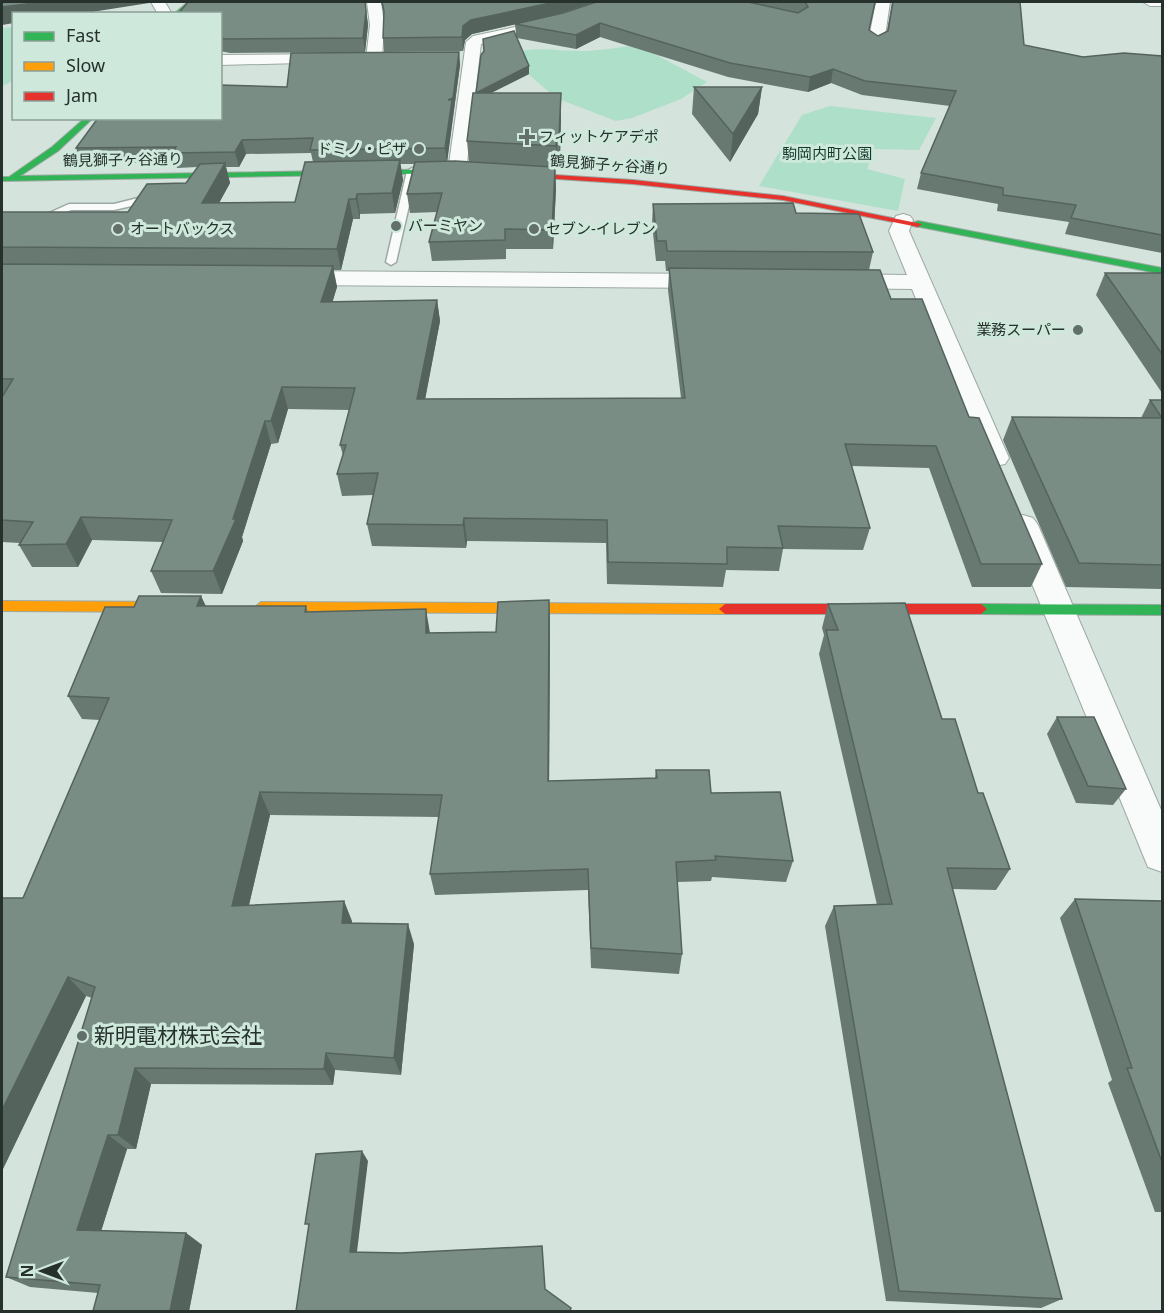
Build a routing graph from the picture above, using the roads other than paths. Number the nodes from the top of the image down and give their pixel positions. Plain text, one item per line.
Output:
1 (191, 2) edge
2 (374, 2) edge
3 (883, 2) edge
4 (1150, 2) edge
5 (1162, 2) edge
6 (179, 12) edge
7 (557, 22) edge
8 (876, 43) edge
9 (452, 58) edge
10 (474, 58) junction
11 (222, 60) edge
12 (88, 120) edge
13 (32, 146) dead end
14 (412, 171) junction
15 (463, 171) joint
16 (492, 173) edge
17 (7, 178) edge
18 (2, 190) edge
19 (168, 199) edge
20 (903, 220) junction
21 (2, 226) edge
22 (391, 262) dead end
23 (1162, 271) edge
24 (270, 278) edge
25 (731, 281) edge
26 (813, 281) edge
27 (921, 282) junction
28 (2, 606) edge
29 (193, 607) edge
30 (241, 607) edge
31 (1058, 609) junction
32 (1162, 610) edge
33 (1162, 855) edge

1 - 6 main road
2 - 11 street
3 - 8 street
4 - 5 street
7 - 10 street
9 - 10 street
10 - 15 street
12 - 17 main road
13 - 17 main road
14 - 15 main road, 鶴見獅子ヶ谷通り
14 - 17 main road, 鶴見獅子ヶ谷通り
14 - 22 lane
16 - 20 main road, 鶴見獅子ヶ谷通り
17 - 18 main road
19 - 21 lane
20 - 23 main road, 鶴見獅子ヶ谷通り
20 - 27 street
24 - 25 street
26 - 27 street
27 - 31 street
28 - 29 main road
30 - 31 main road
31 - 32 main road
31 - 33 street

